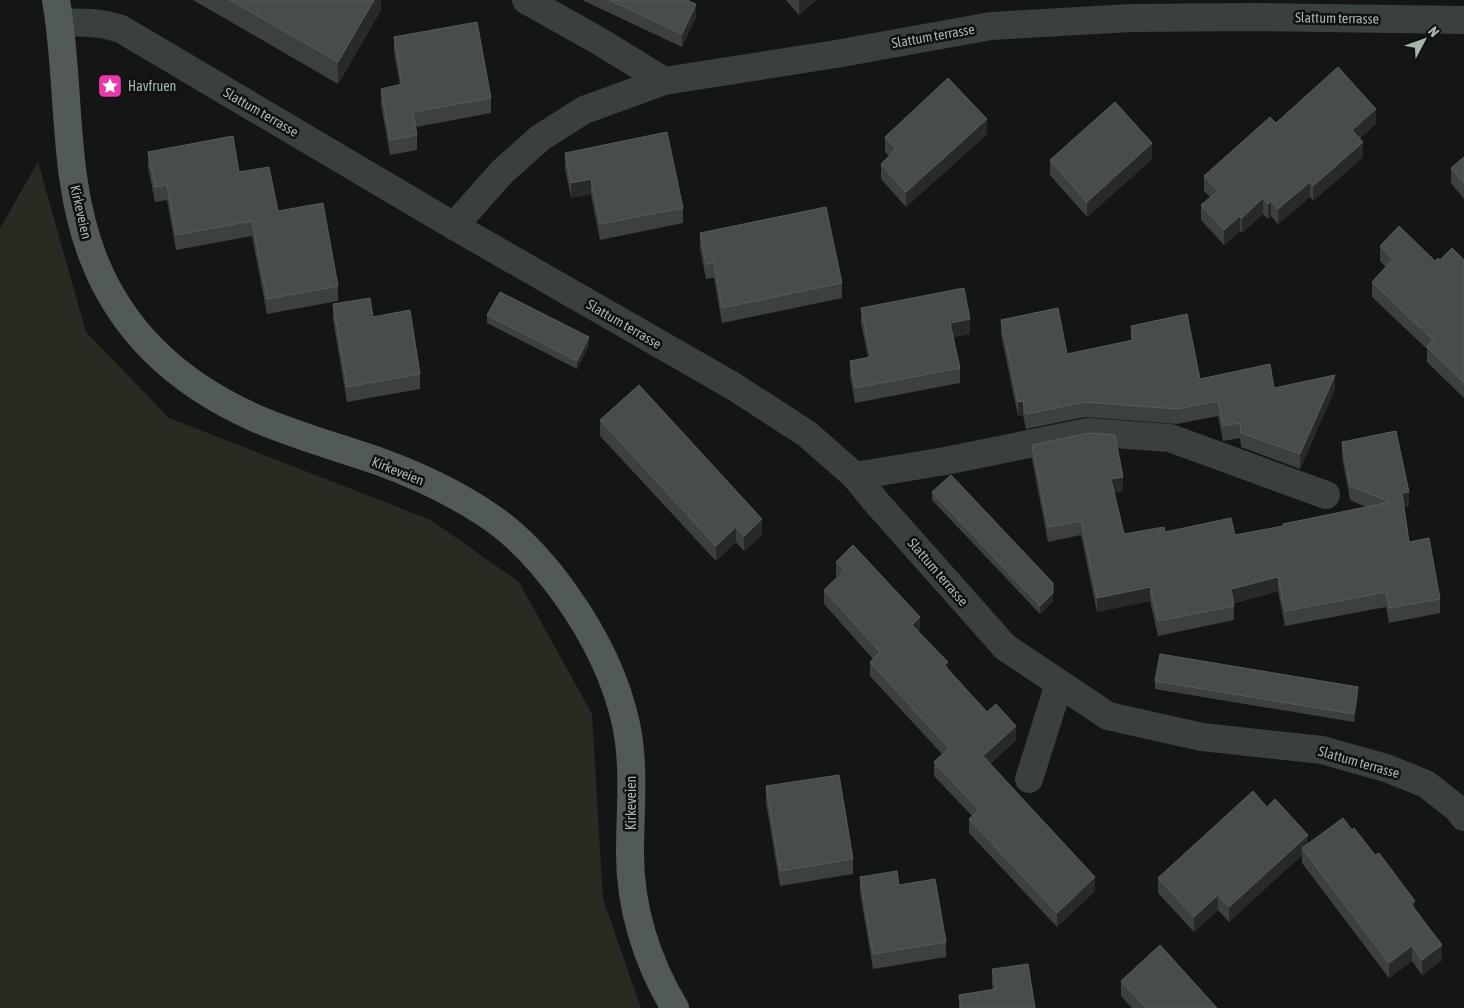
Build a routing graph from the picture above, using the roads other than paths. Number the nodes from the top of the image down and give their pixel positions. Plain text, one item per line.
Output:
1 (526, 0) edge
2 (58, 12) edge
3 (1464, 20) edge
4 (664, 81) junction
5 (454, 226) junction
6 (856, 476) junction
7 (1326, 495) dead end
8 (1059, 684) junction
9 (1029, 779) dead end
10 (1464, 817) edge
11 (676, 1008) edge

1 - 4 street
2 - 5 street, Slattum terrasse
2 - 11 main road, Kirkeveien
3 - 4 street, Slattum terrasse
4 - 5 street, Slattum terrasse
5 - 6 street, Slattum terrasse
6 - 7 street
6 - 8 street, Slattum terrasse
8 - 9 street
8 - 10 street, Slattum terrasse

